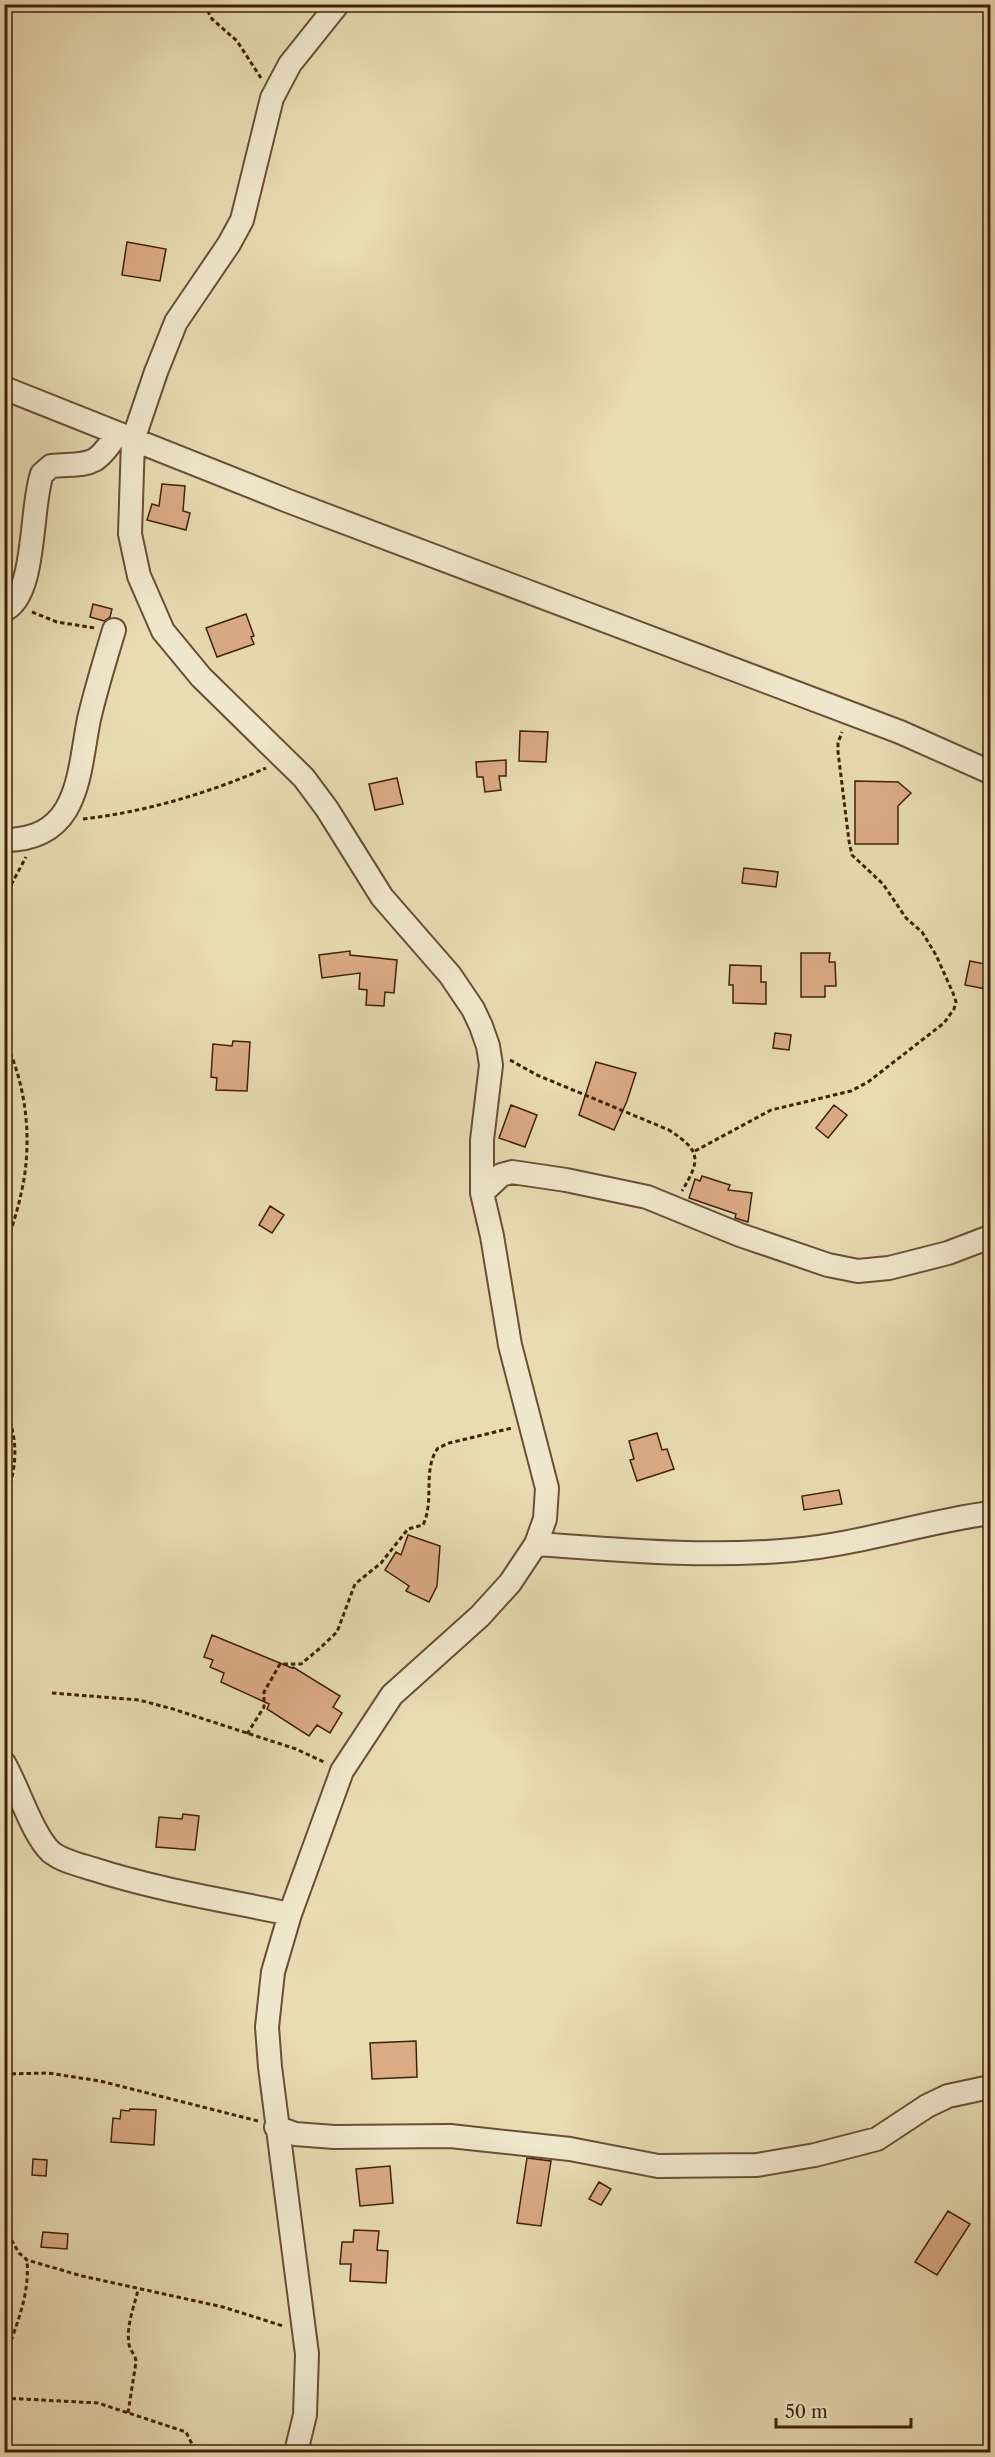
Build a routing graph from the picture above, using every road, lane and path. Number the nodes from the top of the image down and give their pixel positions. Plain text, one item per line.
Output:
1 (204, 4) edge
2 (338, 4) edge
3 (272, 98) junction
4 (4, 388) edge
5 (125, 437) junction
6 (11, 605) edge
7 (114, 630) joint
8 (849, 712) junction
9 (284, 759) junction
10 (990, 772) edge
11 (48, 828) junction
12 (4, 840) edge
13 (4, 898) edge
14 (4, 1039) edge
15 (488, 1046) junction
16 (695, 1151) junction
17 (482, 1193) junction
18 (674, 1206) junction
19 (990, 1237) edge
20 (4, 1252) edge
21 (4, 1407) edge
22 (532, 1423) junction
23 (4, 1500) edge
24 (990, 1513) edge
25 (536, 1544) junction
26 (52, 1693) dead end
27 (248, 1734) junction
28 (4, 1762) edge
29 (342, 1771) junction
30 (291, 1914) junction
31 (4, 2074) edge
32 (990, 2087) edge
33 (276, 2127) junction
34 (4, 2237) edge
35 (27, 2260) junction
36 (138, 2290) junction
37 (304, 2336) junction
38 (4, 2362) edge
39 (4, 2398) edge
40 (128, 2413) junction
41 (193, 2452) edge
42 (296, 2452) edge

1 - 3 path
2 - 3 street
3 - 5 street
4 - 5 street
5 - 6 street
5 - 8 street
5 - 9 street
6 - 7 path
7 - 11 street
8 - 10 street
8 - 16 path
9 - 11 path
9 - 15 street
11 - 12 street
11 - 13 path
14 - 20 path
15 - 16 path
15 - 17 street
16 - 18 path
17 - 18 street
17 - 22 street
18 - 19 street
21 - 23 path
22 - 25 street
22 - 27 path
24 - 25 street
25 - 29 street
26 - 27 path
27 - 29 path
28 - 30 street
29 - 30 street
30 - 33 street
31 - 33 path
32 - 33 street
33 - 37 street
34 - 35 path
35 - 36 path
35 - 38 path
36 - 37 path
36 - 40 path
37 - 42 street
39 - 40 path
40 - 41 path

